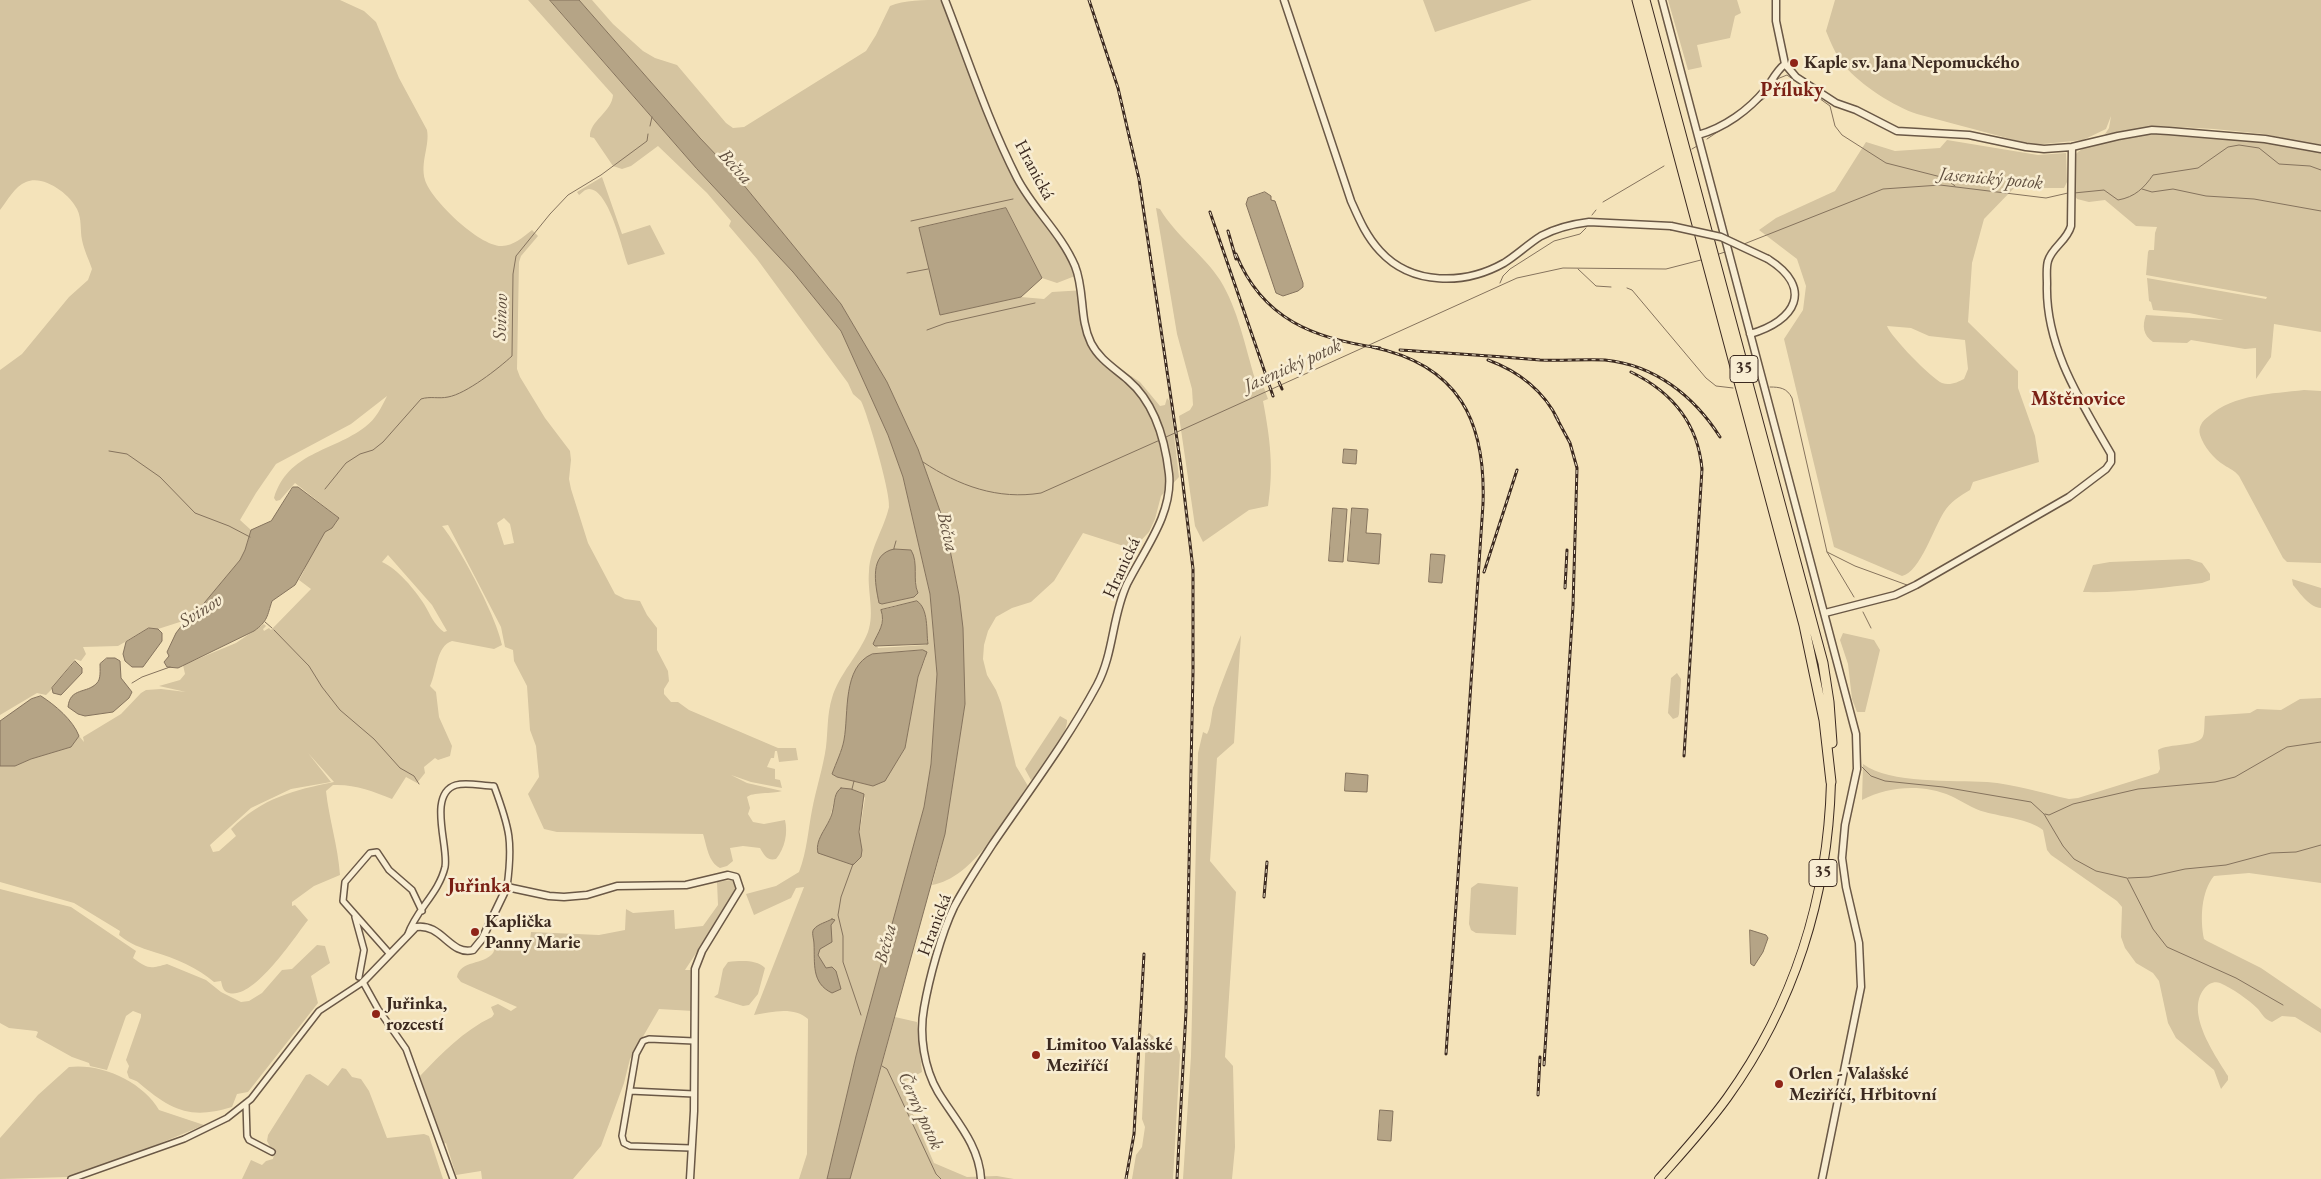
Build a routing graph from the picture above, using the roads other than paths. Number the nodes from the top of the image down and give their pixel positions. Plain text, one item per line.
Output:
1 (945, 0) edge
2 (1284, 0) edge
3 (1637, 0) edge
4 (1644, 0) edge
5 (1662, 0) edge
6 (1776, 0) edge
7 (1785, 64) junction
8 (1698, 135) junction
9 (2072, 147) junction
10 (2321, 150) edge
11 (1750, 334) junction
12 (1825, 613) junction
13 (1831, 782) junction
14 (507, 887) junction
15 (422, 911) junction
16 (355, 915) junction
17 (408, 934) junction
18 (389, 953) junction
19 (361, 979) junction
20 (694, 1041) junction
21 (630, 1091) junction
22 (694, 1094) junction
23 (246, 1103) junction
24 (692, 1148) junction
25 (272, 1152) dead end
26 (71, 1179) edge
27 (453, 1179) edge
28 (690, 1179) edge
29 (980, 1179) edge
30 (1658, 1179) edge
31 (1822, 1179) edge

1 - 29 street, Hranická
2 - 11 street, bridge
3 - 13 highway, 35
4 - 13 highway, 35
5 - 8 street
6 - 7 street
7 - 8 street
7 - 9 street
8 - 11 street
9 - 10 street
9 - 12 street
11 - 12 street
12 - 31 street
13 - 30 main road, 35
14 - 15 street
14 - 17 street
14 - 20 street
15 - 16 street
15 - 17 street
16 - 18 street
16 - 19 street
17 - 18 street
18 - 19 street
19 - 23 street
19 - 27 street
20 - 21 street
20 - 22 street
21 - 22 street
21 - 24 street
22 - 24 street
23 - 25 street
23 - 26 street
24 - 28 street

